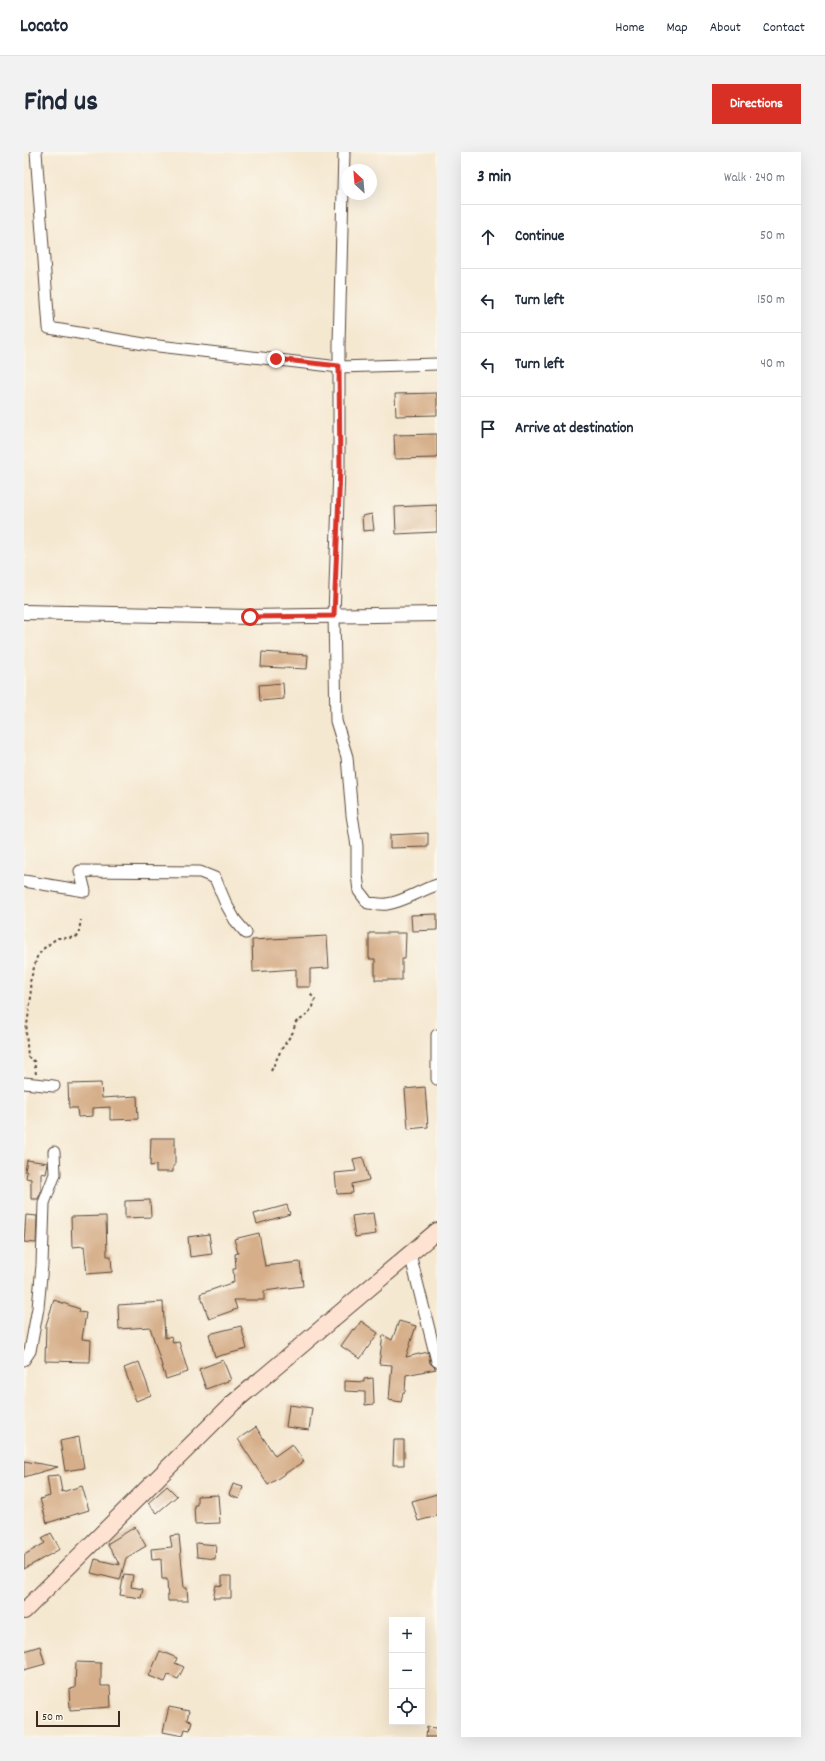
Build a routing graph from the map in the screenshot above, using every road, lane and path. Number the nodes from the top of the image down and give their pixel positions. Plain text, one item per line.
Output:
1 (36, 152) edge
2 (344, 152) edge
3 (437, 364) edge
4 (339, 366) junction
5 (24, 612) edge
6 (437, 614) edge
7 (334, 616) junction
8 (24, 881) edge
9 (437, 885) edge
10 (81, 920) dead end
11 (246, 933) dead end
12 (309, 993) dead end
13 (437, 1035) edge
14 (271, 1071) dead end
15 (437, 1079) edge
16 (24, 1084) edge
17 (39, 1084) junction
18 (54, 1086) dead end
19 (54, 1152) dead end
20 (437, 1231) edge
21 (410, 1254) junction
22 (24, 1360) edge
23 (437, 1361) edge
24 (24, 1611) edge

1 - 4 street
2 - 4 street
3 - 4 street
4 - 7 street
5 - 7 street
6 - 7 street
7 - 9 street
8 - 11 street
10 - 17 path
12 - 14 path
13 - 15 street
16 - 17 street
17 - 18 street
19 - 22 street
20 - 21 main road
21 - 23 street
21 - 24 main road

